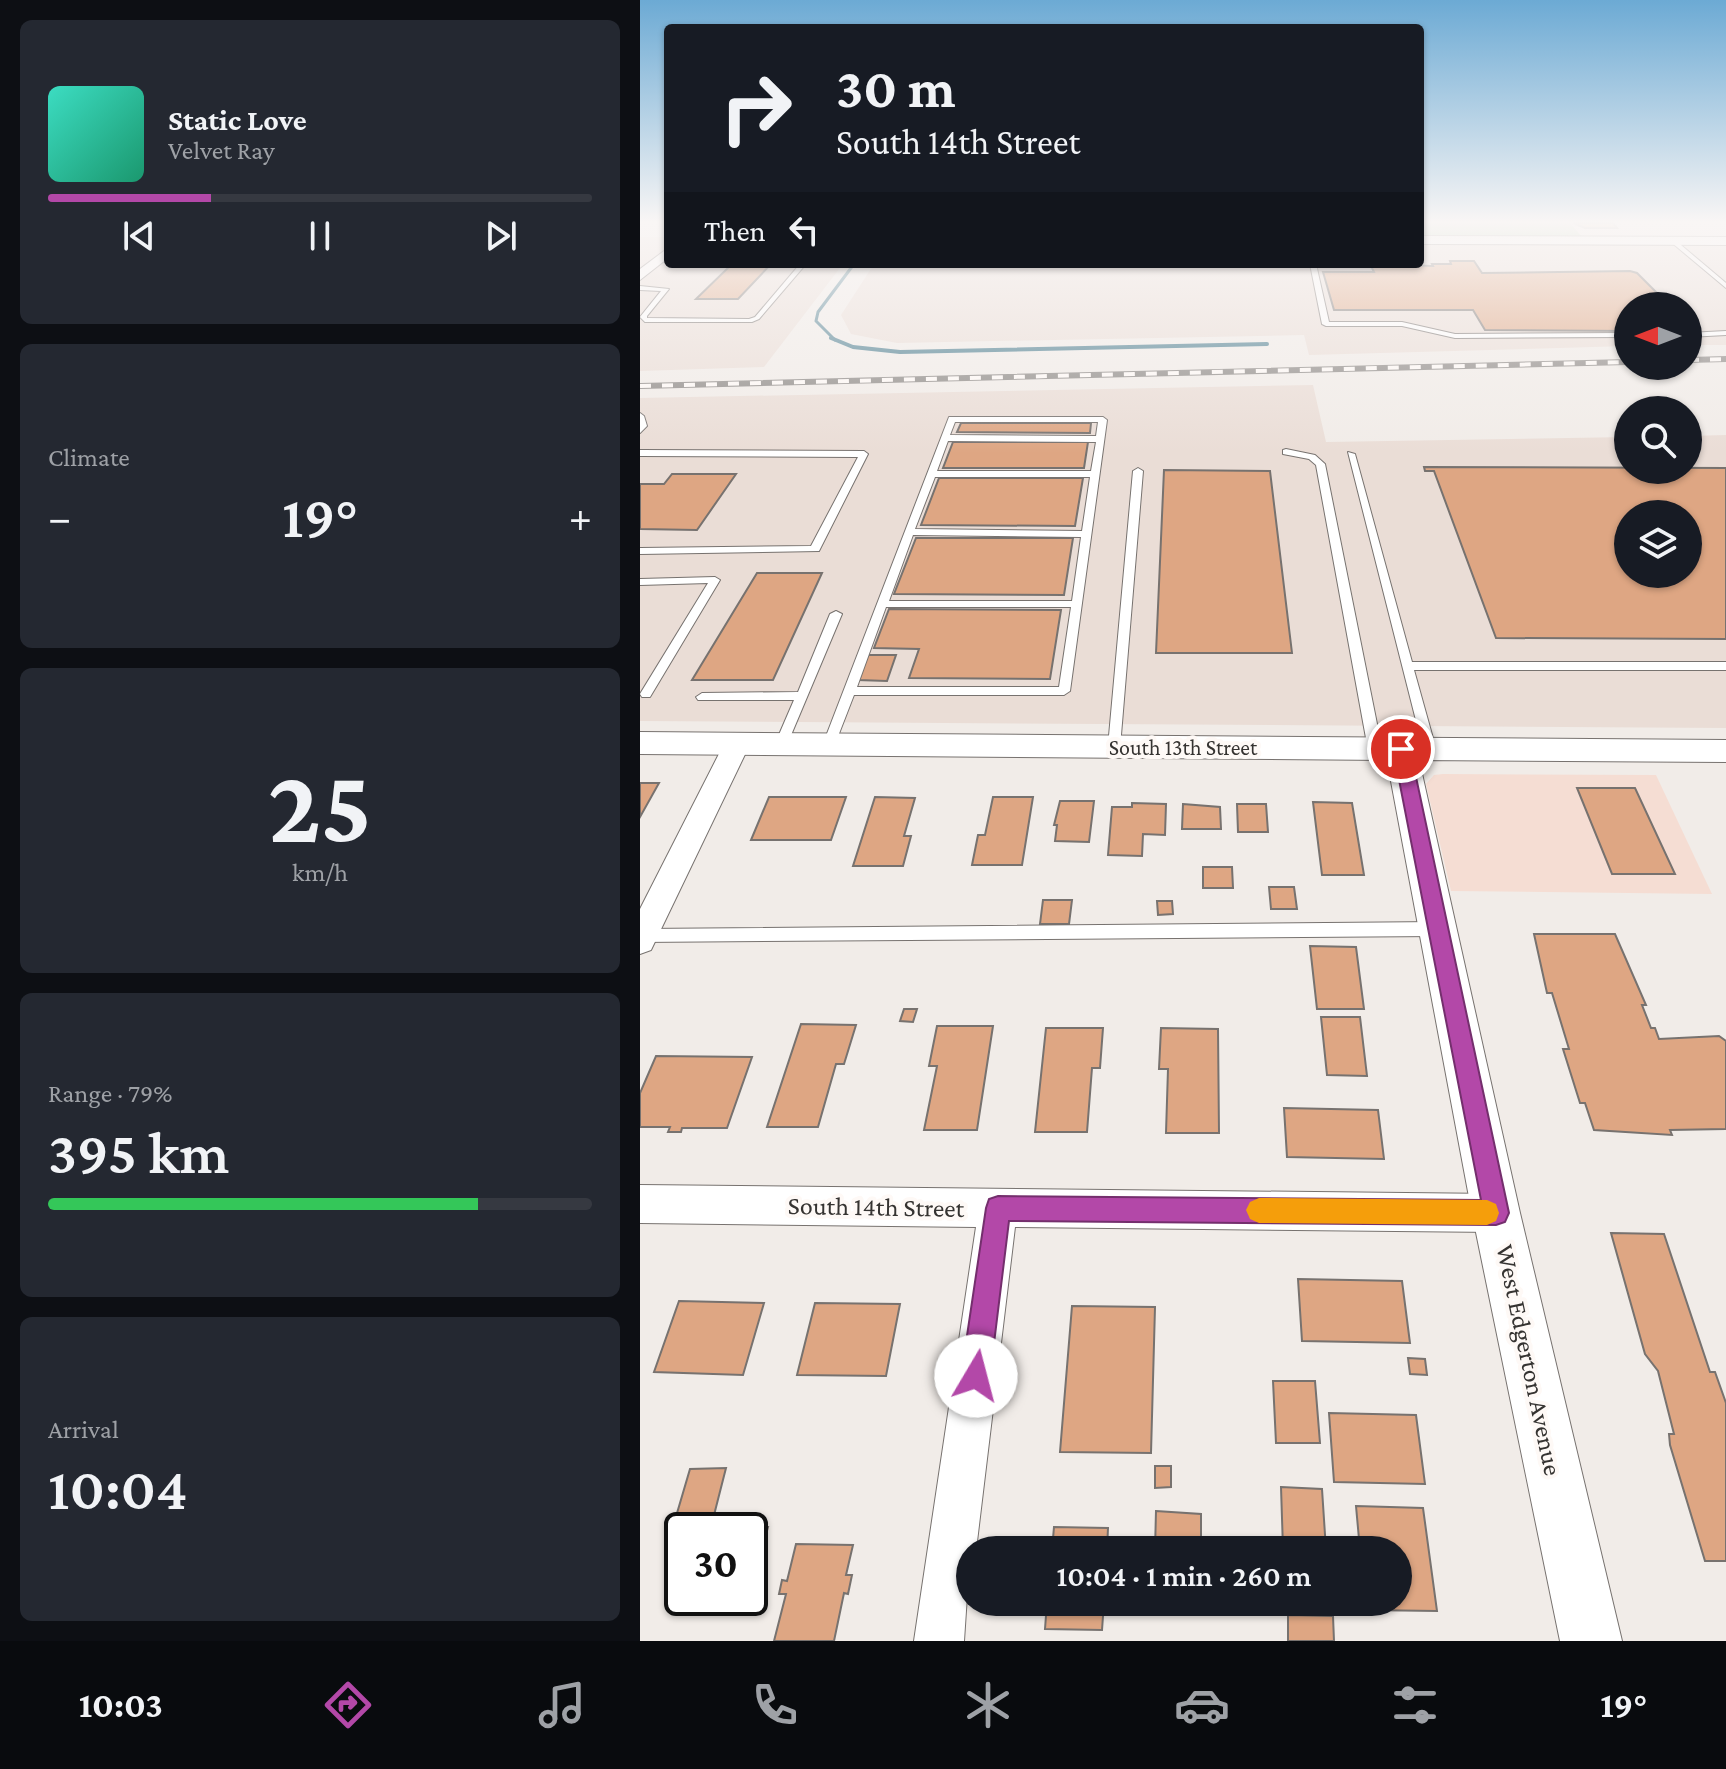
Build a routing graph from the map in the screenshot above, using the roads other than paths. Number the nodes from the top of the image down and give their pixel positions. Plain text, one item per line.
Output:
1 (657, 300) edge
2 (773, 300) edge
3 (1321, 300) edge
4 (1726, 333) edge
5 (1702, 334) edge
6 (1614, 335) edge
7 (640, 416) edge
8 (640, 430) edge
9 (945, 438) junction
10 (1100, 439) junction
11 (1286, 452) dead end
12 (640, 453) edge
13 (1351, 454) dead end
14 (1138, 471) dead end
15 (931, 474) junction
16 (1095, 474) junction
17 (909, 532) junction
18 (1087, 534) junction
19 (640, 551) edge
20 (640, 582) edge
21 (882, 604) junction
22 (1077, 604) junction
23 (836, 614) dead end
24 (1408, 666) junction
25 (1726, 666) edge
26 (849, 691) junction
27 (642, 696) edge
28 (802, 696) junction
29 (702, 697) dead end
30 (640, 743) edge
31 (737, 744) junction
32 (781, 744) junction
33 (829, 744) junction
34 (1114, 747) junction
35 (1402, 749) junction
36 (1726, 751) edge
37 (1438, 929) junction
38 (641, 938) edge
39 (640, 1204) edge
40 (998, 1208) junction
41 (1496, 1213) junction
42 (939, 1641) edge
43 (1591, 1641) edge

1 - 2 lane
3 - 6 lane
4 - 5 lane
7 - 8 lane
9 - 10 lane
9 - 10 lane
9 - 15 lane
10 - 16 lane
11 - 35 lane
12 - 19 lane
13 - 24 lane
14 - 34 lane
15 - 16 lane
15 - 17 lane
16 - 18 lane
17 - 18 lane
17 - 21 lane
18 - 22 lane
20 - 27 lane
21 - 22 lane
21 - 26 lane
22 - 26 lane
23 - 28 lane
24 - 25 lane
24 - 35 lane
26 - 33 lane
28 - 29 lane
28 - 32 lane
30 - 31 street, South 13th Street
31 - 32 street, South 13th Street
31 - 38 street
32 - 33 street, South 13th Street
33 - 34 street, South 13th Street
34 - 35 street, South 13th Street
35 - 36 street, South 13th Street
35 - 37 street, West Edgerton Avenue
37 - 38 lane
37 - 41 street, West Edgerton Avenue
39 - 40 street, South 14th Street
40 - 41 street, South 14th Street
40 - 42 street
41 - 43 street, West Edgerton Avenue

